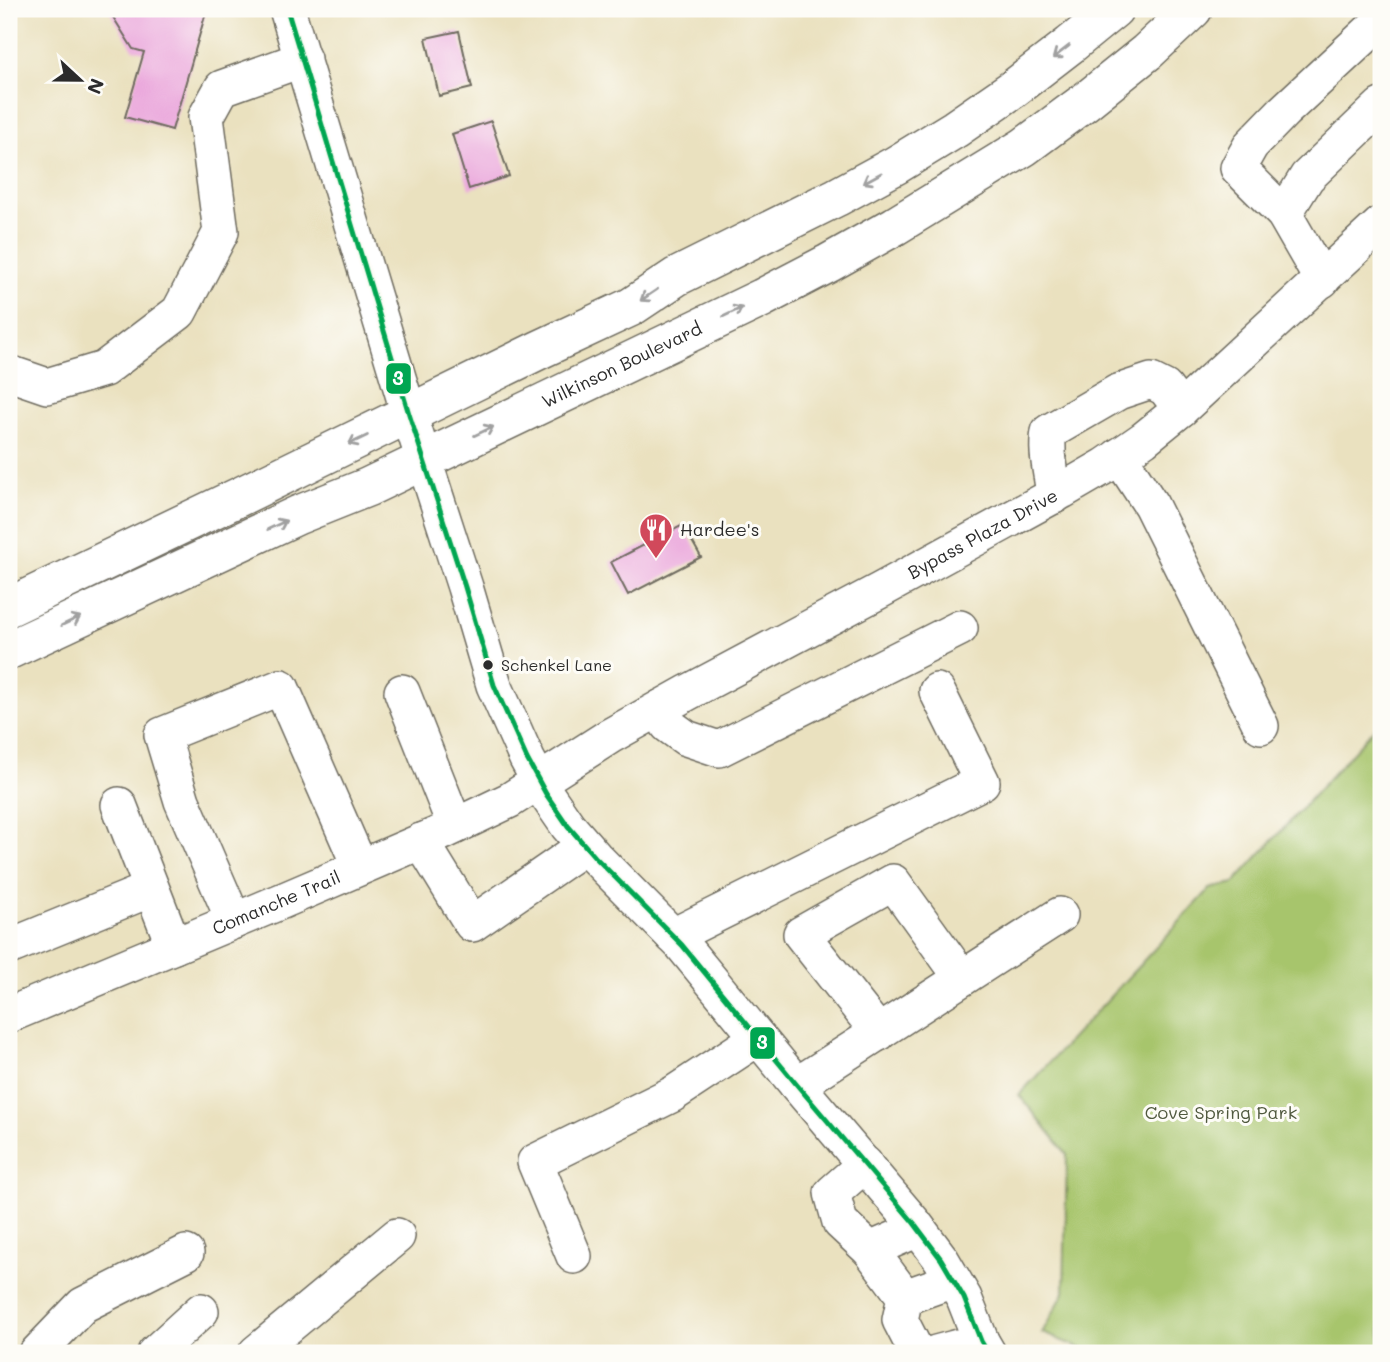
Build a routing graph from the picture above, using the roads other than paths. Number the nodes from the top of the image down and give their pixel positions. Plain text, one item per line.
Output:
1 (288, 9) edge
2 (1114, 9) edge
3 (1193, 9) edge
4 (1381, 21) edge
5 (303, 59) junction
6 (1381, 106) edge
7 (1284, 214) junction
8 (1381, 224) edge
9 (1322, 280) junction
10 (9, 373) edge
11 (1181, 409) junction
12 (409, 414) junction
13 (1119, 456) junction
14 (425, 458) junction
15 (1054, 496) junction
16 (9, 607) edge
17 (960, 628) dead end
18 (9, 650) edge
19 (937, 691) dead end
20 (402, 692) dead end
21 (662, 707) junction
22 (1261, 726) dead end
23 (540, 782) junction
24 (119, 806) dead end
25 (455, 826) junction
26 (421, 841) junction
27 (585, 846) junction
28 (360, 867) junction
29 (151, 889) junction
30 (1060, 915) dead end
31 (234, 921) junction
32 (673, 936) junction
33 (174, 946) junction
34 (9, 947) edge
35 (962, 978) junction
36 (9, 1016) edge
37 (879, 1032) junction
38 (758, 1038) junction
39 (797, 1085) junction
40 (864, 1164) junction
41 (918, 1229) junction
42 (397, 1236) dead end
43 (870, 1250) junction
44 (186, 1253) dead end
45 (574, 1256) dead end
46 (953, 1280) junction
47 (905, 1297) junction
48 (201, 1311) dead end
49 (985, 1347) edge
50 (37, 1353) edge
51 (155, 1353) edge
52 (256, 1353) edge
53 (917, 1353) edge
54 (936, 1353) edge

1 - 5 street
2 -> 12 highway
14 -> 3 highway, Wilkinson Boulevard
4 - 7 street
5 - 10 street
5 - 12 street
6 - 7 street
7 - 9 street
8 - 9 street, Bypass Plaza Drive
9 - 11 street, Bypass Plaza Drive
11 - 13 street, Bypass Plaza Drive
11 - 15 street
12 - 14 street
12 -> 16 highway
13 - 15 street, Bypass Plaza Drive
13 - 22 street
18 -> 14 highway, Wilkinson Boulevard
14 - 23 street
15 - 21 street, Bypass Plaza Drive
17 - 21 street
19 - 32 street
20 - 25 street
21 - 23 street, Bypass Plaza Drive
23 - 25 street, Comanche Trail
23 - 27 street
24 - 29 street
25 - 26 street, Comanche Trail
26 - 27 street
26 - 28 street, Comanche Trail
27 - 32 street
28 - 31 street, Comanche Trail
28 - 31 street
29 - 33 street
29 - 34 street
30 - 35 street
31 - 33 street, Comanche Trail
32 - 38 street
33 - 36 street, Comanche Trail
35 - 37 street
35 - 37 street
37 - 39 street
38 - 39 street
38 - 45 street
39 - 40 street
40 - 41 street
40 - 43 street
41 - 43 street
41 - 46 street
42 - 52 street
43 - 47 street
44 - 50 street
46 - 47 street
46 - 49 street
47 - 53 street
48 - 51 street
49 - 54 street

